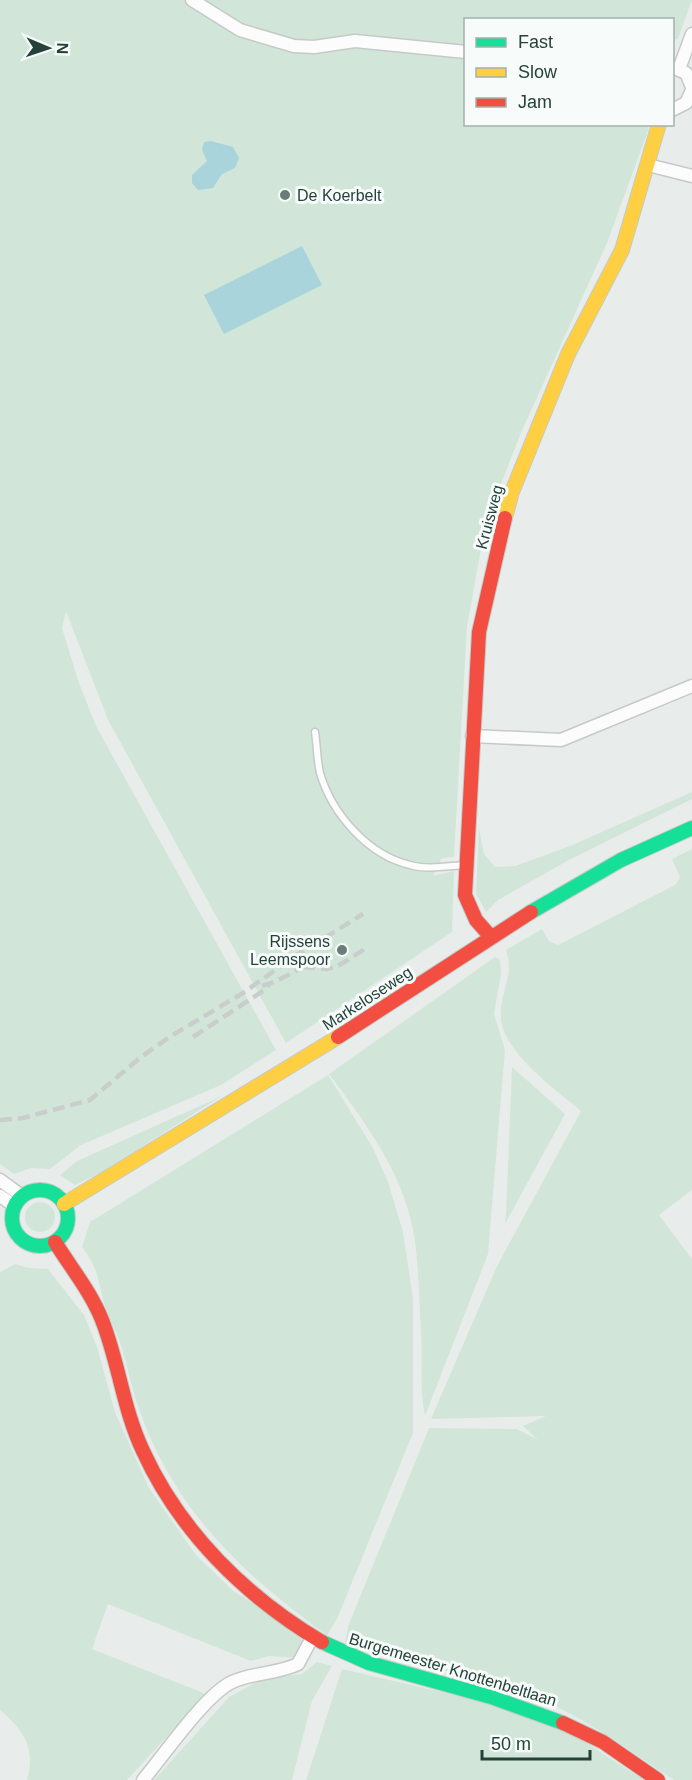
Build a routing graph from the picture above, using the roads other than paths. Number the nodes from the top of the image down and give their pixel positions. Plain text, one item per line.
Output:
1 (192, 0) edge
2 (692, 34) edge
3 (464, 52) edge
4 (676, 68) edge
5 (692, 88) edge
6 (674, 109) edge
7 (658, 126) edge
8 (648, 165) junction
9 (692, 176) edge
10 (692, 686) edge
11 (315, 732) dead end
12 (472, 736) junction
13 (692, 828) edge
14 (466, 865) junction
15 (491, 937) junction
16 (0, 1180) edge
17 (0, 1196) edge
18 (17, 1201) junction
19 (64, 1204) junction
20 (15, 1233) junction
21 (55, 1242) junction
22 (0, 1243) edge
23 (313, 1636) junction
24 (143, 1780) edge
25 (658, 1780) edge

1 - 3 street
2 - 4 street
4 - 5 street
5 - 6 street
7 - 8 street, Kruisweg
8 - 9 street
8 - 12 street, Kruisweg
10 - 12 street
11 - 14 lane
12 - 14 street, Kruisweg
13 - 15 street, Markeloseweg
14 - 15 street, Kruisweg
15 - 19 street, Markeloseweg
16 - 18 street
17 - 18 street
18 - 19 street
18 - 20 street
19 - 21 street
20 - 21 street
20 - 22 street
21 - 23 street, Burgemeester Knottenbeltlaan
23 - 24 street
23 - 25 street, Burgemeester Knottenbeltlaan

